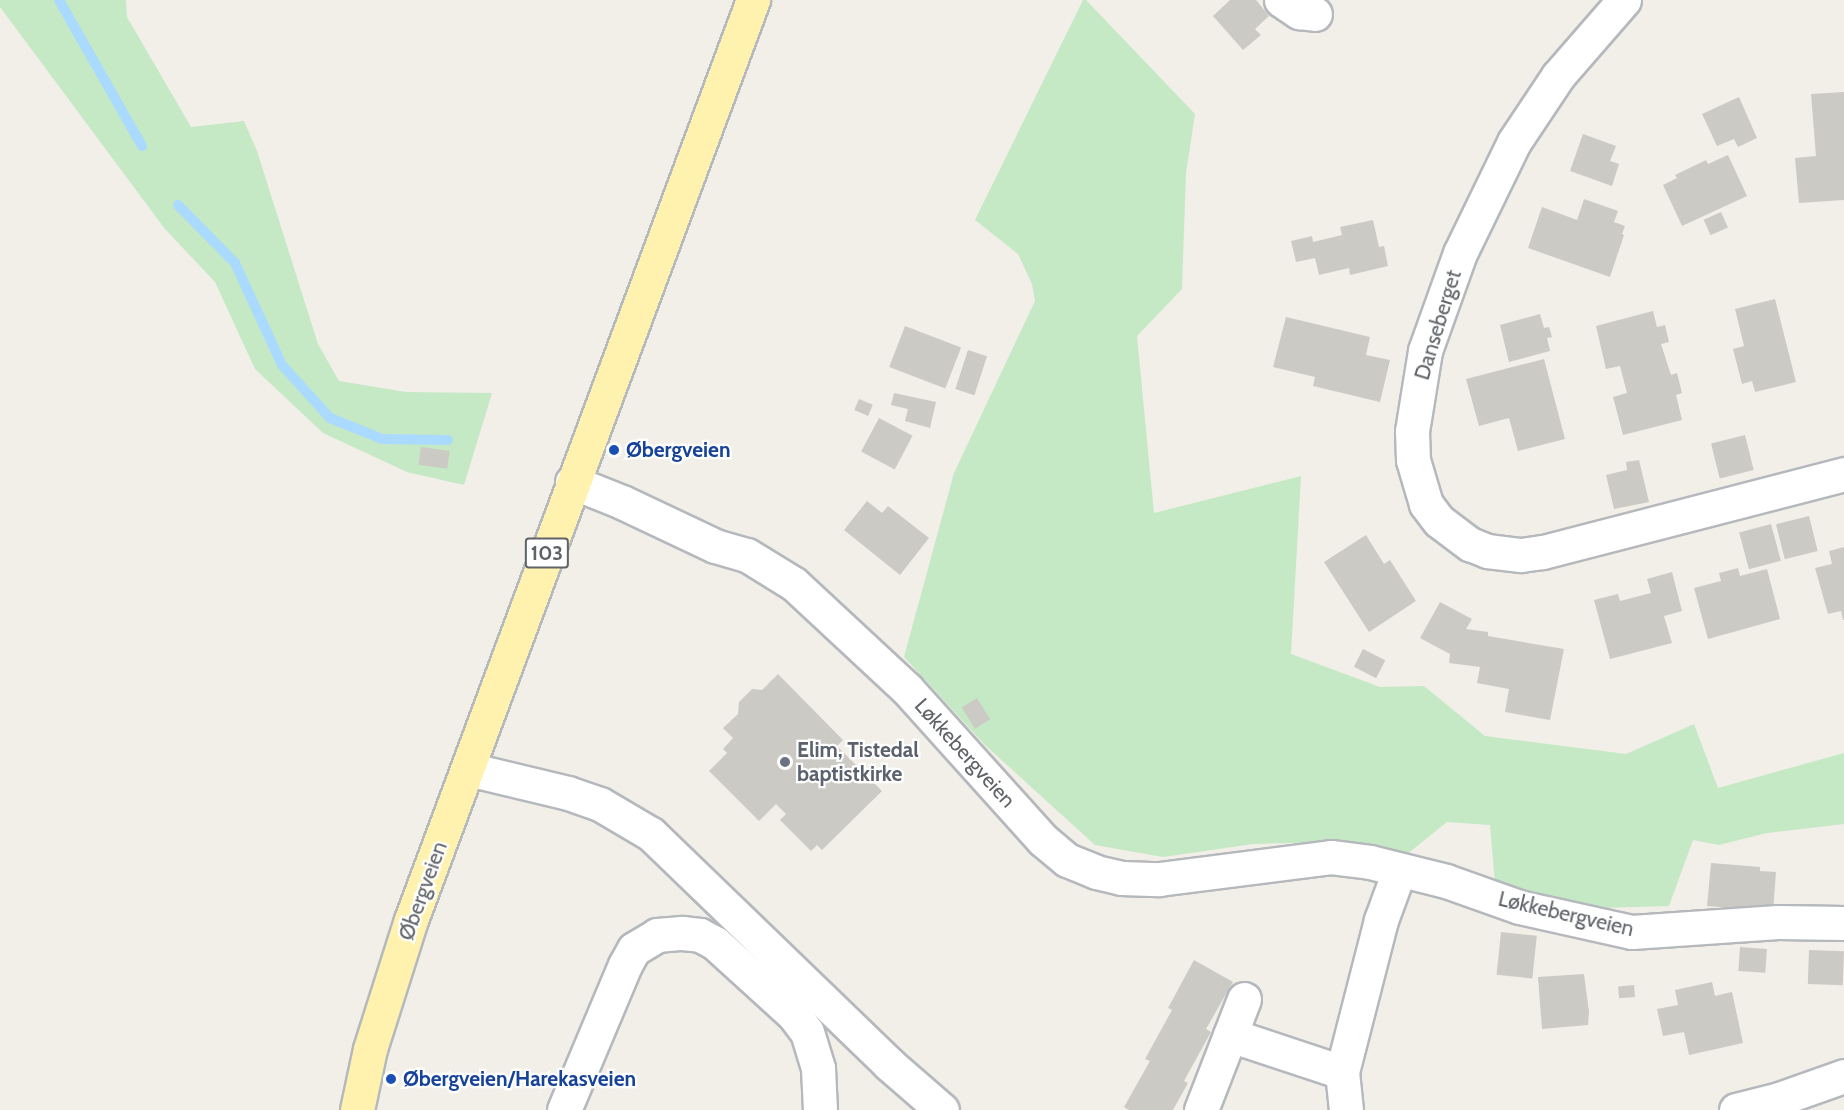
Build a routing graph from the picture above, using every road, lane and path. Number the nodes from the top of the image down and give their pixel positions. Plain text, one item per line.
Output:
1 (753, 0) edge
2 (1281, 0) edge
3 (1624, 0) edge
4 (1316, 14) dead end
5 (1844, 474) edge
6 (572, 482) junction
7 (468, 769) junction
8 (1399, 871) junction
9 (1844, 923) edge
10 (1244, 999) dead end
11 (1230, 1035) junction
12 (1342, 1072) junction
13 (1844, 1076) edge
14 (357, 1110) edge
15 (564, 1110) edge
16 (820, 1110) edge
17 (942, 1110) edge
18 (1201, 1110) edge
19 (1346, 1110) edge
20 (1736, 1110) edge

1 - 6 main road, Øbergveien / 103
2 - 4 street
3 - 5 street, Danseberget
6 - 7 main road, Øbergveien / 103
6 - 8 street, Løkkebergveien
7 - 14 main road, Øbergveien / 103
7 - 17 street
8 - 9 street, Løkkebergveien
8 - 12 street
10 - 11 street
11 - 12 street
11 - 18 street
12 - 19 street
13 - 20 street
15 - 16 street

